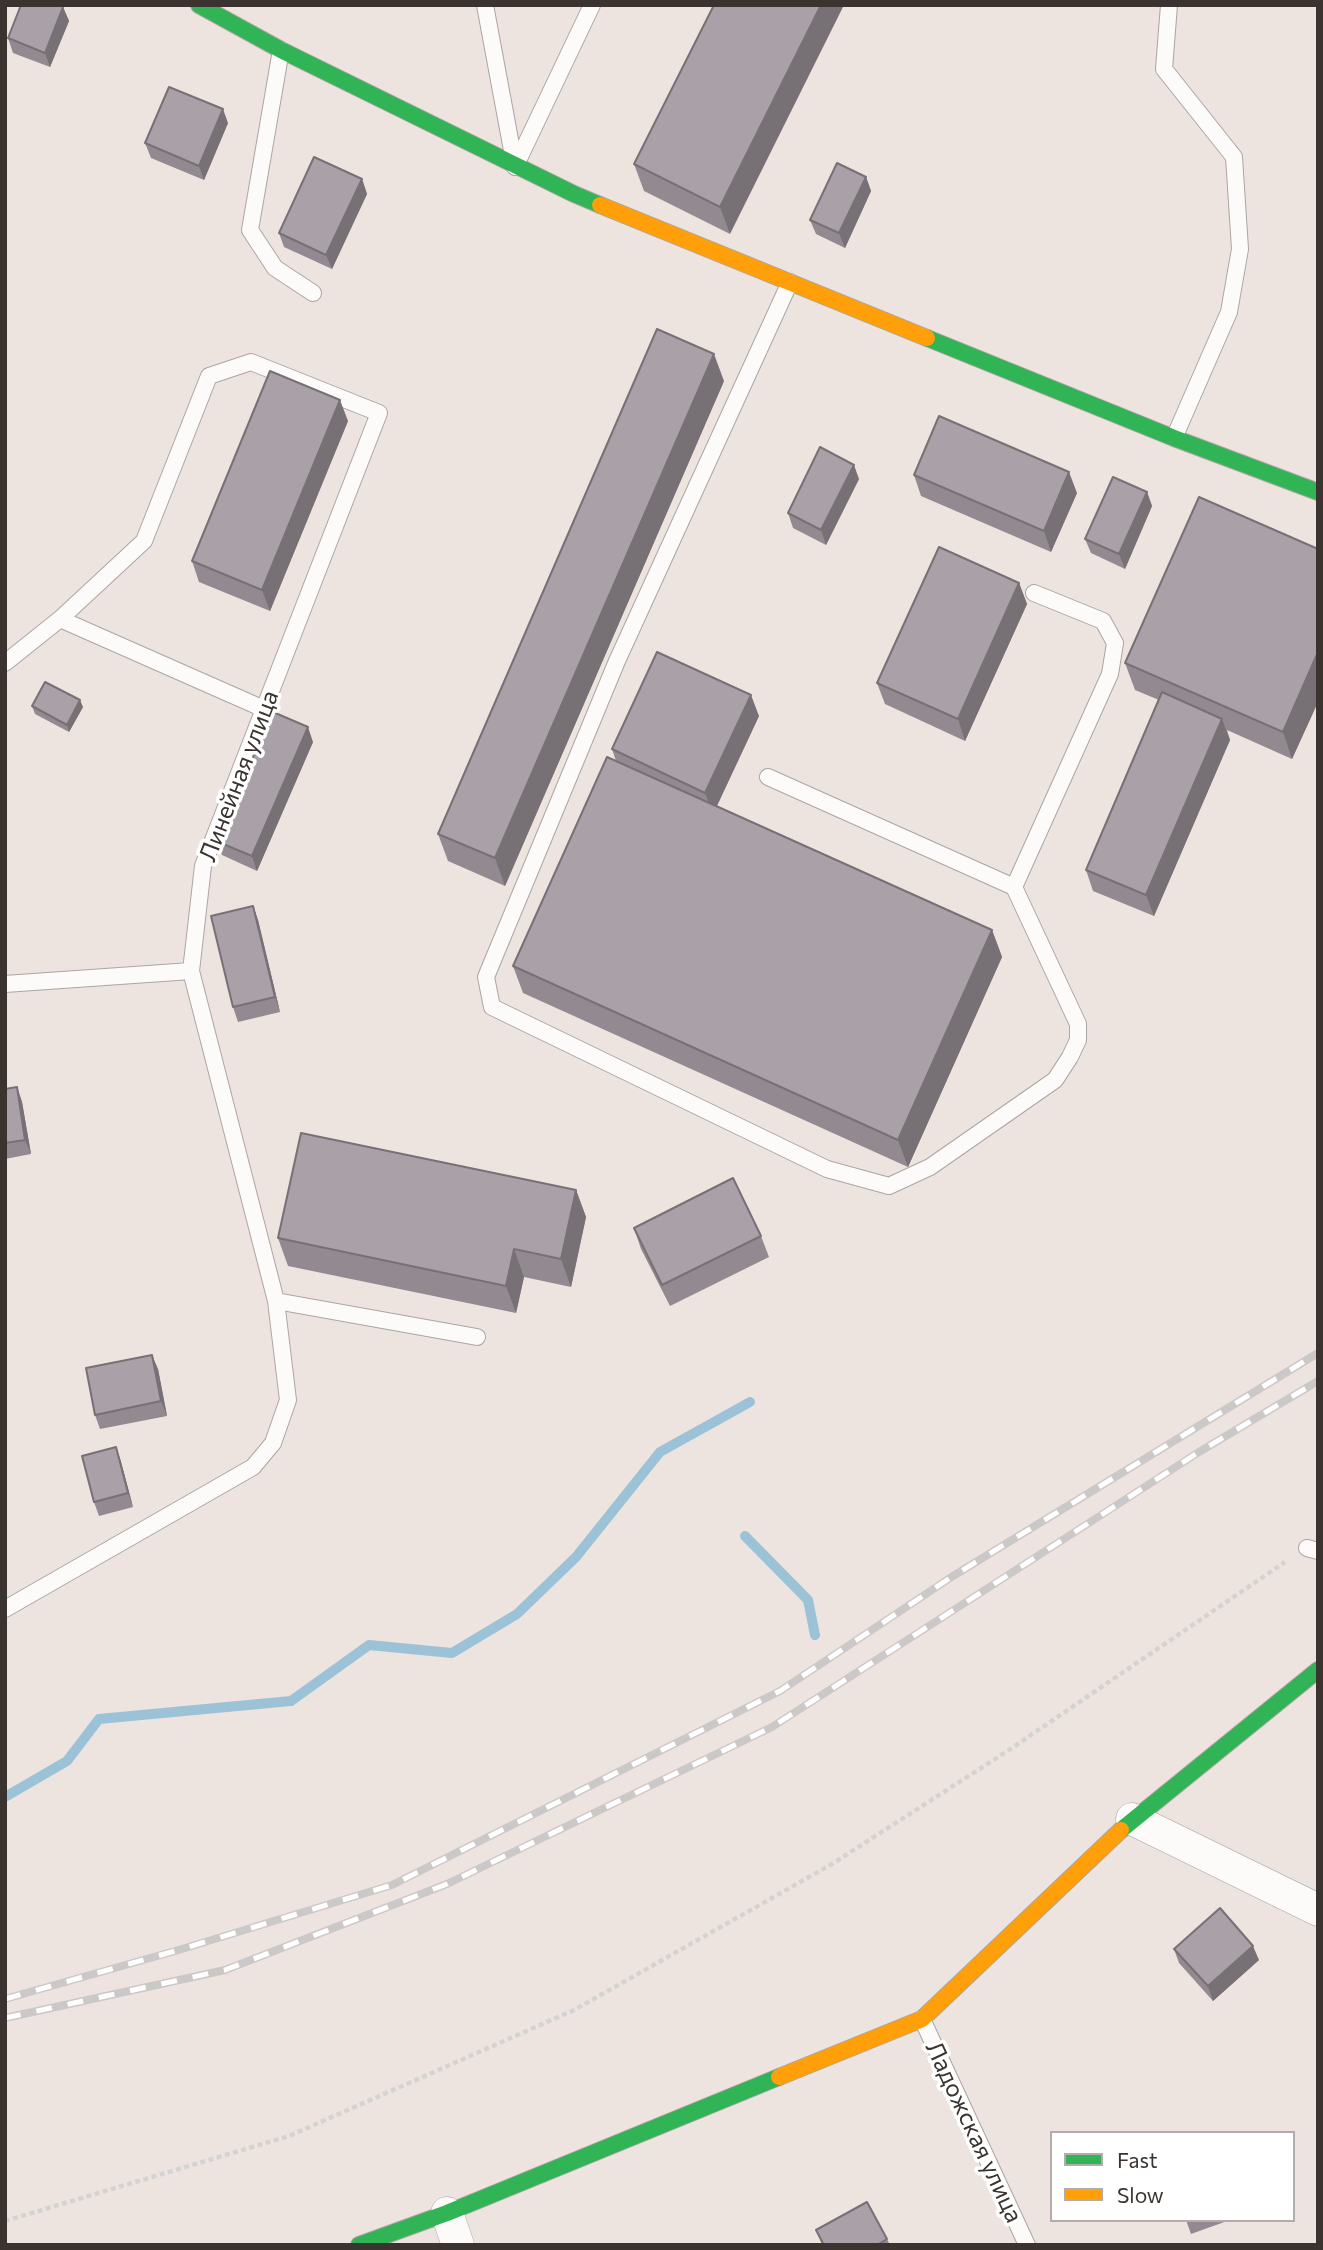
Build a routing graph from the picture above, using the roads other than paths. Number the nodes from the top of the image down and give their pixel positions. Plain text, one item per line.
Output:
1 (199, 5) edge
2 (485, 5) edge
3 (592, 5) edge
4 (1169, 5) edge
5 (281, 50) junction
6 (515, 167) junction
7 (790, 282) junction
8 (313, 293) dead end
9 (1174, 438) junction
10 (1318, 492) edge
11 (1034, 593) dead end
12 (60, 619) junction
13 (5, 663) edge
14 (264, 709) junction
15 (768, 777) dead end
16 (1014, 887) junction
17 (191, 971) junction
18 (5, 984) edge
19 (276, 1301) junction
20 (477, 1337) dead end
21 (5, 1609) edge
22 (1318, 1670) edge
23 (1132, 1819) junction
24 (1318, 1910) edge
25 (922, 2019) junction
26 (447, 2213) junction
27 (359, 2245) edge
28 (458, 2245) edge
29 (1027, 2245) edge

1 - 5 street
2 - 6 lane
3 - 6 lane
4 - 9 lane
5 - 6 street
5 - 8 lane
6 - 7 street
7 - 9 street
7 - 16 lane
9 - 10 street
11 - 16 lane
12 - 13 lane
12 - 14 lane
12 - 14 lane, Линейная улица
14 - 17 lane, Линейная улица
15 - 16 lane
17 - 18 lane
17 - 19 lane
19 - 20 lane
19 - 21 lane
22 - 23 street
23 - 24 street
23 - 25 street
25 - 26 street
25 - 29 lane, Ладожская улица
26 - 27 street
26 - 28 street

